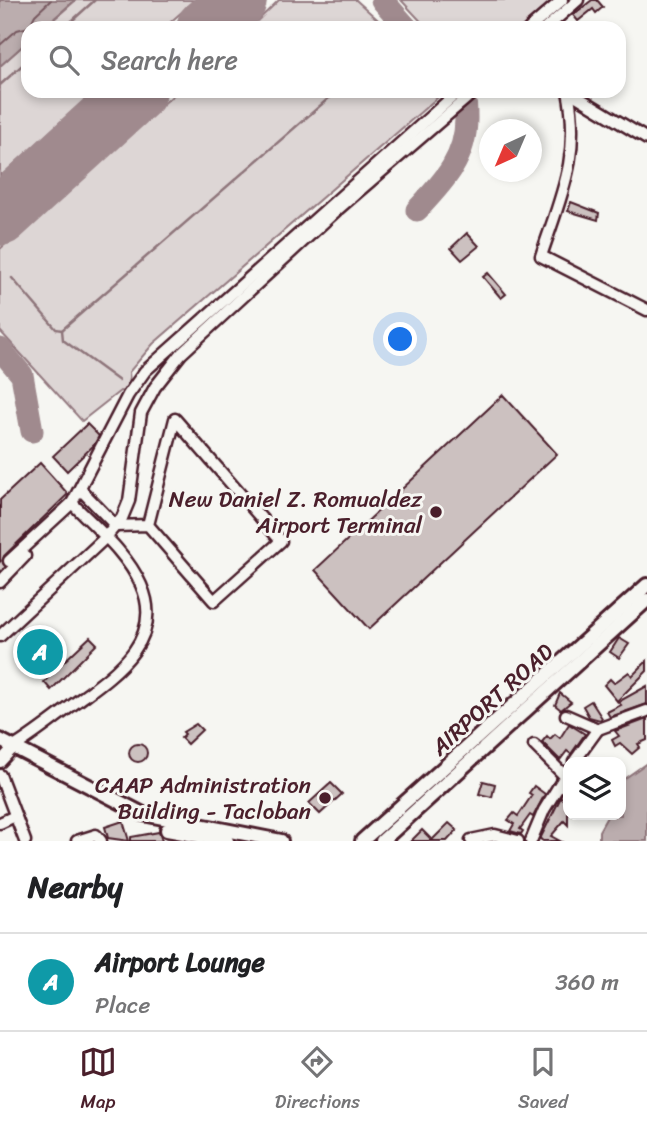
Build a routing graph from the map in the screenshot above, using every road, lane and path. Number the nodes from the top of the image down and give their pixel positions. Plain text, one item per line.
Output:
1 (562, 0) edge
2 (578, 0) edge
3 (538, 21) edge
4 (557, 21) edge
5 (452, 98) edge
6 (467, 98) edge
7 (569, 98) edge
8 (580, 98) edge
9 (647, 139) edge
10 (335, 207) junction
11 (647, 310) edge
12 (195, 332) junction
13 (128, 395) junction
14 (144, 404) junction
15 (81, 490) junction
16 (72, 503) junction
17 (49, 525) junction
18 (148, 525) junction
19 (117, 526) junction
20 (105, 538) junction
21 (9, 561) tunnel mouth
22 (1, 580) edge
23 (647, 585) edge
24 (647, 600) edge
25 (0, 636) edge
26 (647, 711) edge
27 (566, 715) dead end
28 (598, 729) junction
29 (0, 740) edge
30 (534, 745) dead end
31 (6, 753) edge
32 (578, 757) edge
33 (563, 770) edge
34 (0, 775) edge
35 (563, 778) edge
36 (15, 816) junction
37 (0, 823) edge
38 (388, 834) edge
39 (471, 840) edge
40 (24, 841) edge
41 (78, 841) edge
42 (101, 841) edge
43 (227, 841) edge
44 (281, 841) edge
45 (362, 841) edge
46 (518, 841) edge
47 (531, 841) edge

1 - 3 street
2 - 4 street
5 - 10 street
6 - 10 street
7 - 11 street
8 - 9 street
10 - 12 street
12 - 13 street
12 - 14 street
13 - 14 street
13 - 15 street
14 - 19 street
15 - 16 street
15 - 19 street
16 - 17 street
16 - 20 street
17 - 21 street
17 - 22 street
18 - 18 street
18 - 19 street
19 - 20 street
20 - 25 street
20 - 31 street
23 - 38 main road, AIRPORT ROAD
24 - 38 main road, AIRPORT ROAD
26 - 28 street
27 - 28 street
28 - 32 street
29 - 31 main road
30 - 33 street
31 - 43 main road
31 - 44 main road
34 - 36 street
35 - 47 street
36 - 37 street
36 - 40 street
38 - 45 main road, AIRPORT ROAD
39 - 46 street
41 - 42 street

